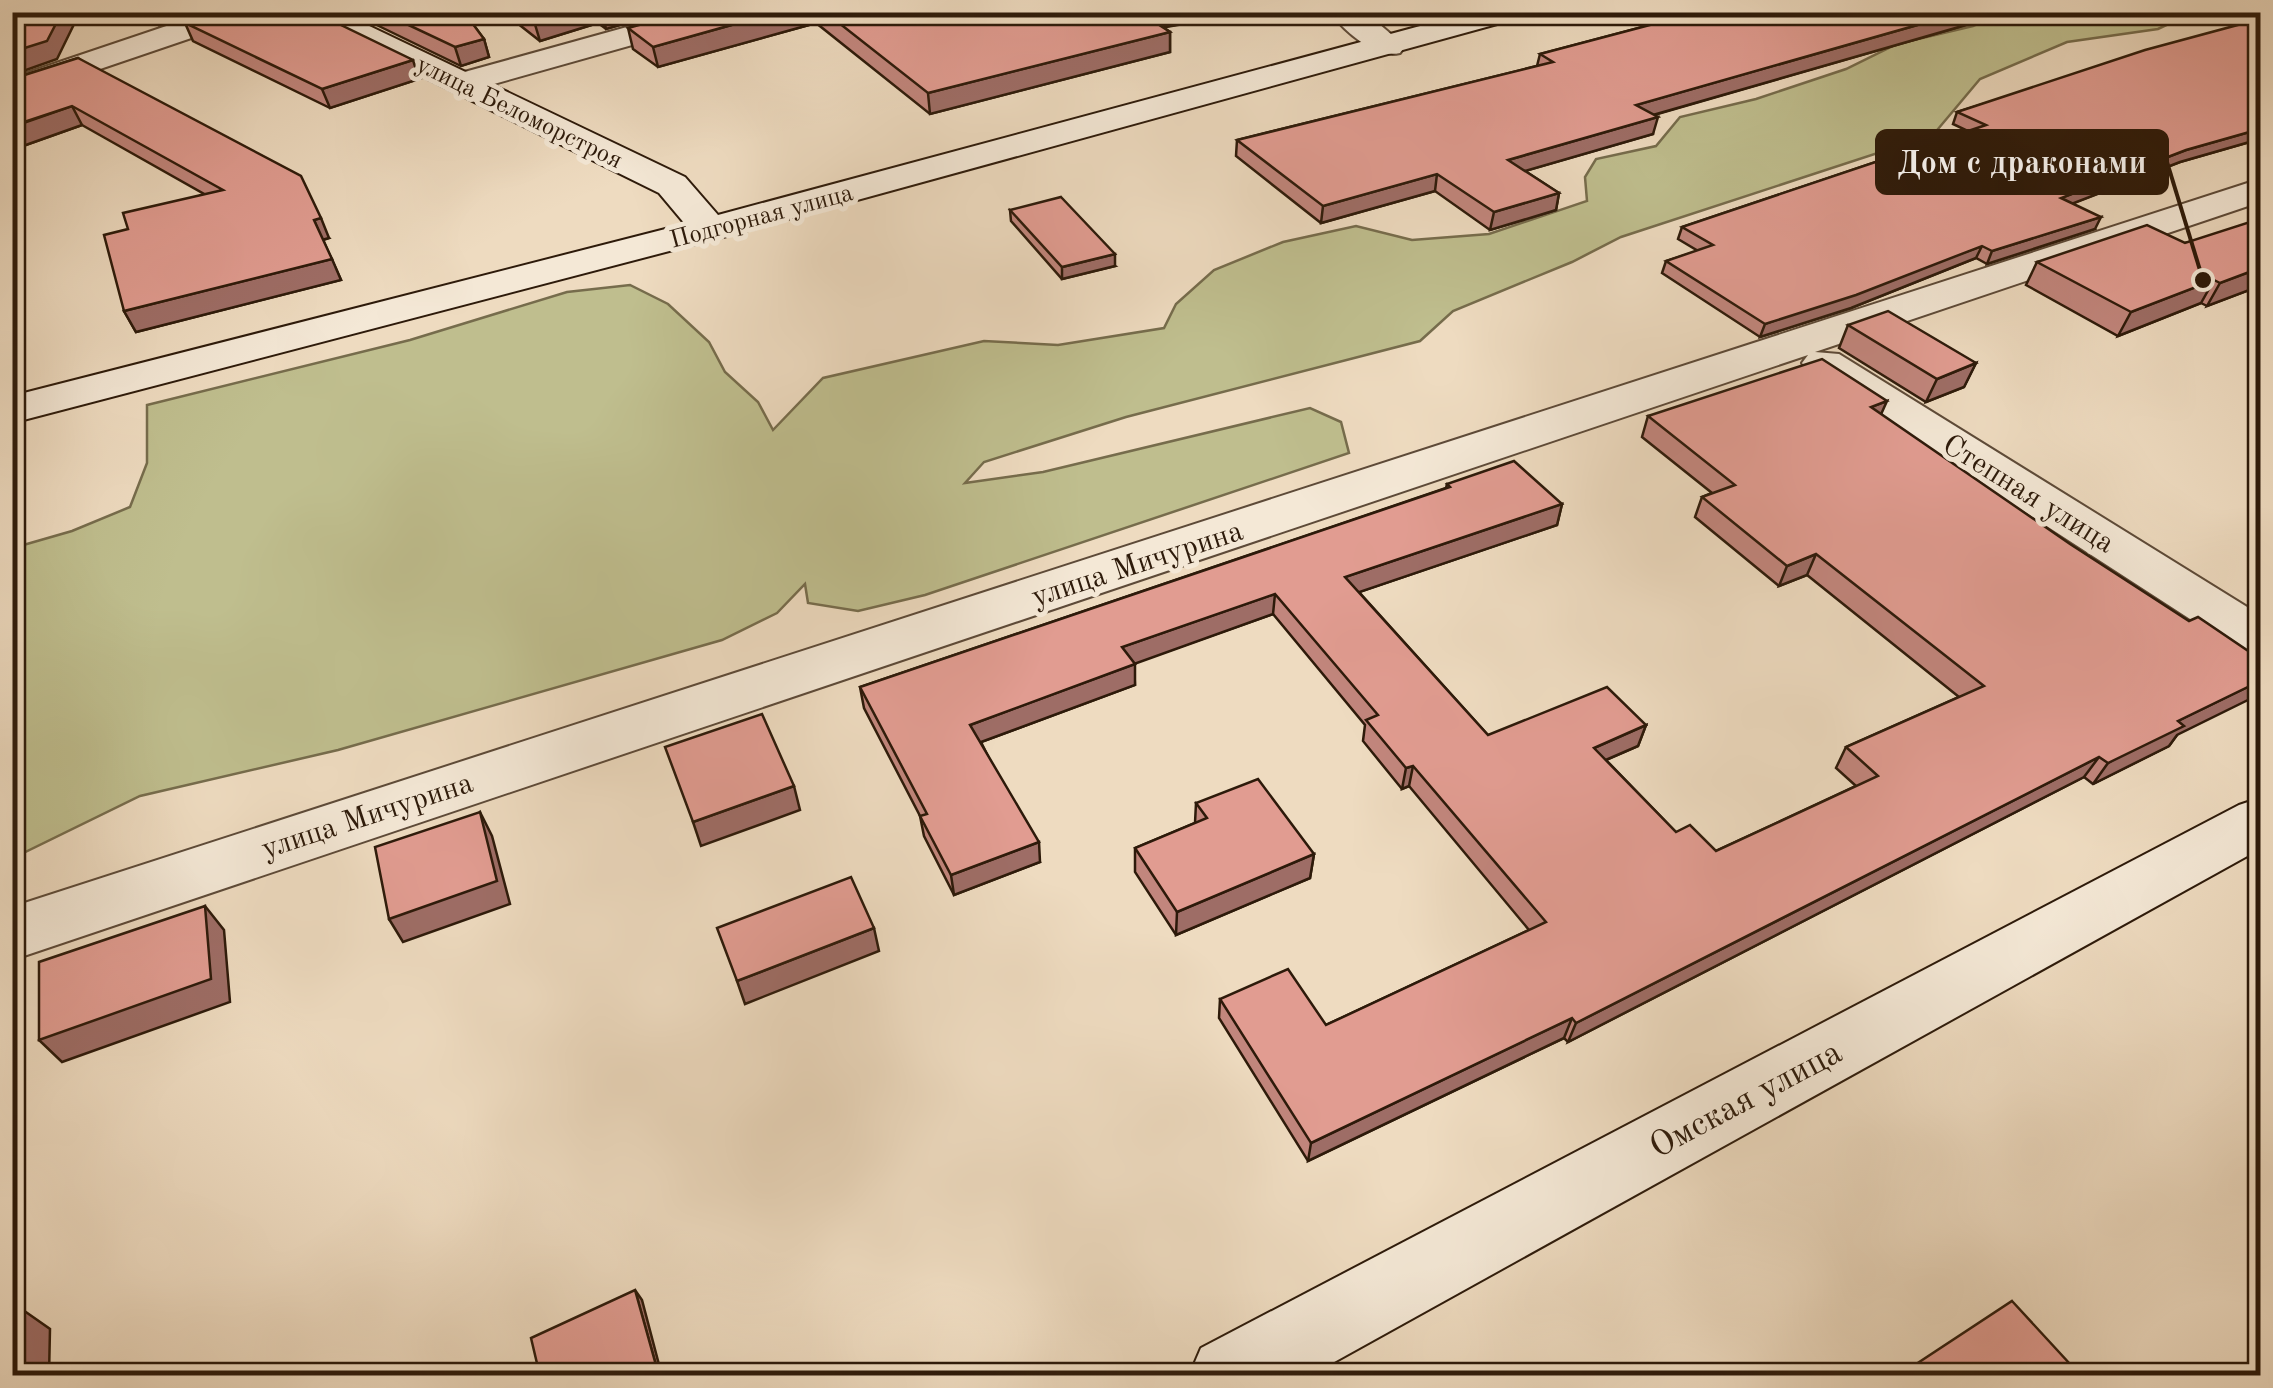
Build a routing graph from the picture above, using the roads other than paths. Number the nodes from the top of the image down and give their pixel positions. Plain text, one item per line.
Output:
1 (239, 12) edge
2 (315, 12) edge
3 (717, 12) edge
4 (1345, 12) edge
5 (1508, 12) edge
6 (1389, 46) junction
7 (462, 83) junction
8 (12, 88) edge
9 (2260, 190) edge
10 (710, 229) junction
11 (1798, 346) junction
12 (12, 410) edge
13 (2260, 639) edge
14 (2260, 821) edge
15 (12, 934) edge
16 (1229, 1376) edge

1 - 8 street
2 - 7 street, улица Беломорстроя
3 - 7 street
4 - 6 street
5 - 6 street, Подгорная улица
6 - 10 street, Подгорная улица
7 - 10 street, улица Беломорстроя
9 - 11 street, улица Мичурина
10 - 12 street, Подгорная улица
11 - 13 street, Степная улица
11 - 15 street, улица Мичурина
14 - 16 street, Омская улица

